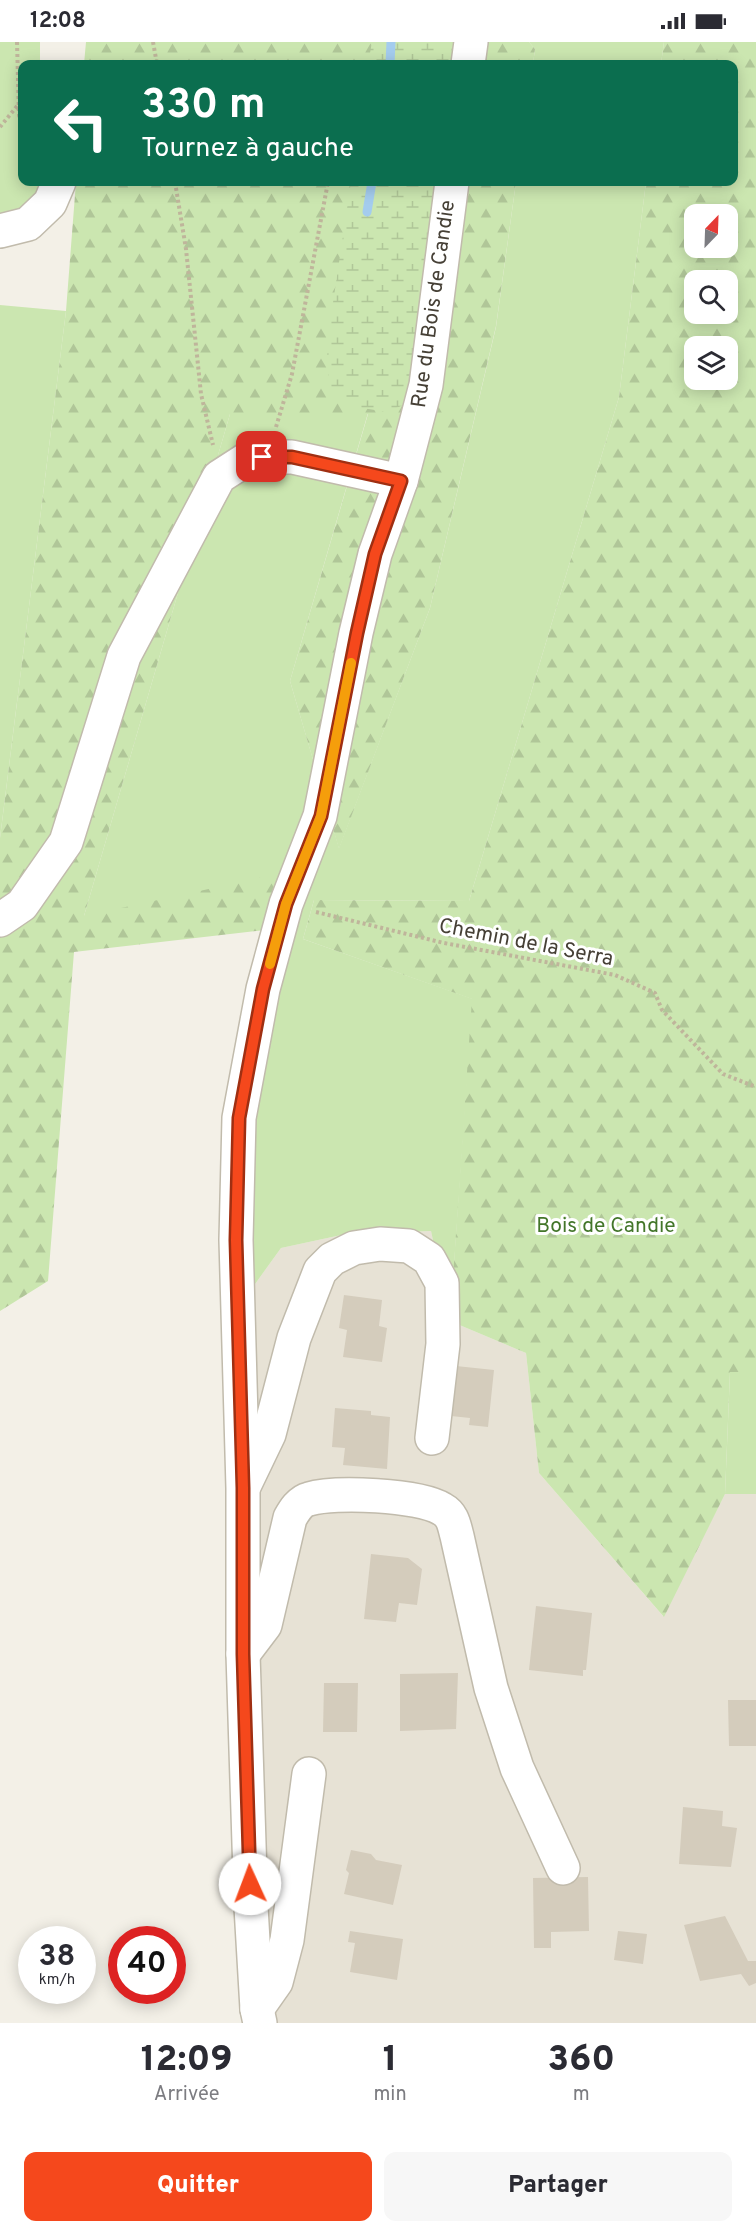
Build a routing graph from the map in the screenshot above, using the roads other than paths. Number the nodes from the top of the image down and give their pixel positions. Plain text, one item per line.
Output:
1 (471, 42) edge
2 (469, 60) edge
3 (56, 186) edge
4 (451, 186) edge
5 (0, 231) edge
6 (401, 481) junction
7 (0, 920) edge
8 (432, 1438) dead end
9 (243, 1488) junction
10 (243, 1654) junction
11 (309, 1774) dead end
12 (562, 1868) dead end
13 (259, 2016) edge

1 - 2 street
3 - 5 street
4 - 6 street, Rue du Bois de Candie
6 - 7 street
6 - 9 street, Rue du Bois de Candie
8 - 9 street
9 - 10 street, Rue du Bois de Candie
10 - 12 street
10 - 13 street, Rue du Bois de Candie
11 - 13 street

